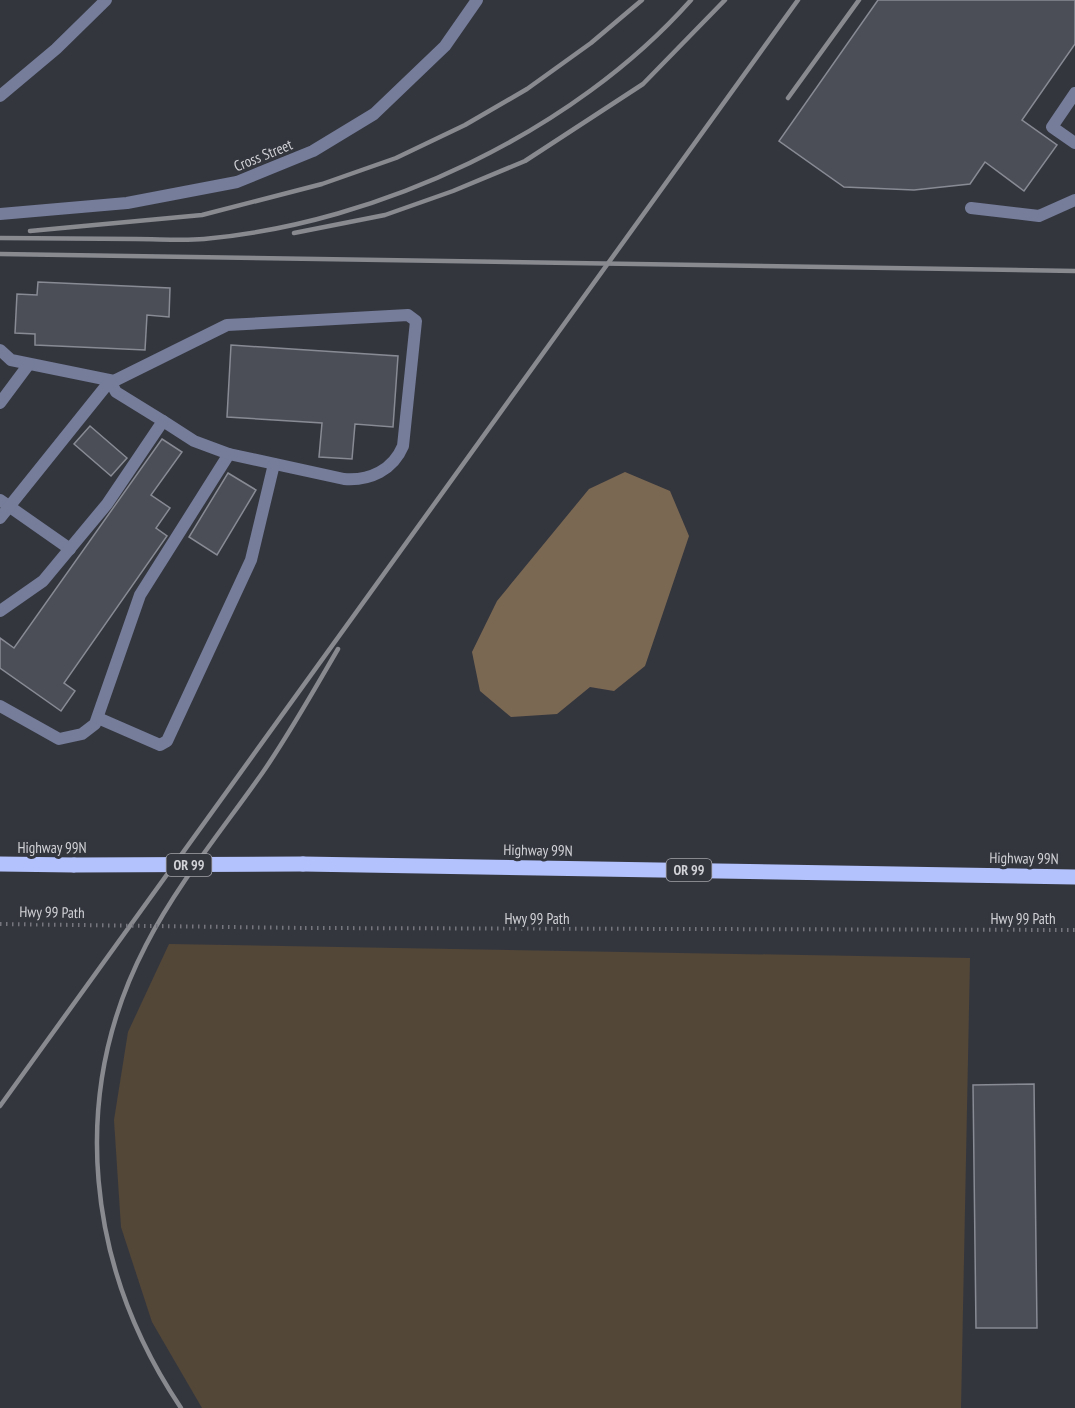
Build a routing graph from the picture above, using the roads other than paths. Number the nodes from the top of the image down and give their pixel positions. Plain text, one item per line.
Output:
1 (106, 0) edge
2 (477, 0) edge
3 (1075, 93) edge
4 (0, 96) edge
5 (1075, 143) edge
6 (1075, 200) edge
7 (971, 208) dead end
8 (0, 214) edge
9 (0, 350) edge
10 (29, 364) junction
11 (110, 381) junction
12 (0, 403) edge
13 (163, 422) junction
14 (229, 454) junction
15 (274, 464) junction
16 (5, 503) edge
17 (0, 518) edge
18 (70, 549) junction
19 (0, 611) edge
20 (0, 706) edge
21 (98, 718) junction
22 (0, 864) edge
23 (1075, 877) edge

1 - 4 street
2 - 8 street, Cross Street
3 - 5 street
6 - 7 street
9 - 10 street
10 - 11 street
10 - 12 street
11 - 13 street
11 - 15 street
11 - 16 street
13 - 14 street
13 - 18 street
14 - 15 street
14 - 21 street
15 - 21 street
16 - 17 street
16 - 18 street
18 - 19 street
20 - 21 street
22 - 23 main road, Highway 99N / OR 99, bridge

